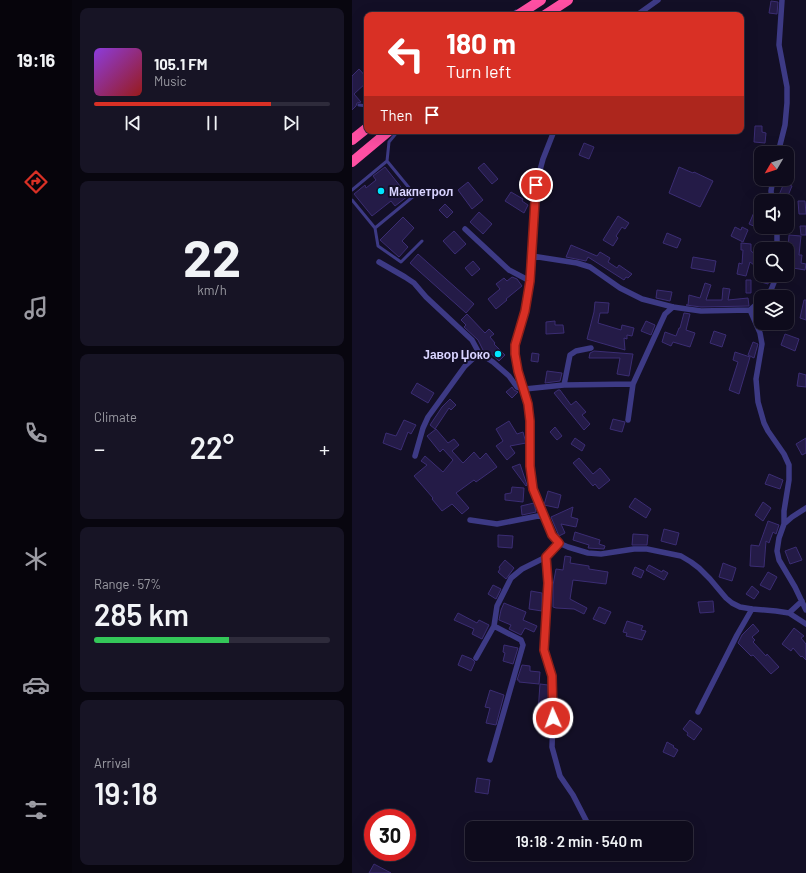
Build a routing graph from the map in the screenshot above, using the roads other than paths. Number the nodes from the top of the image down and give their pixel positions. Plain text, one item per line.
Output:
1 (541, 0) edge
2 (568, 0) edge
3 (658, 0) edge
4 (782, 0) edge
5 (520, 11) edge
6 (549, 12) edge
7 (641, 12) edge
8 (358, 105) dead end
9 (364, 106) edge
10 (364, 130) edge
11 (385, 134) edge
12 (396, 134) edge
13 (553, 134) edge
14 (352, 140) edge
15 (780, 146) edge
16 (387, 161) junction
17 (352, 162) edge
18 (352, 190) edge
19 (352, 200) edge
20 (376, 228) junction
21 (465, 229) dead end
22 (422, 241) dead end
23 (532, 256) junction
24 (380, 262) dead end
25 (530, 281) junction
26 (754, 306) edge
27 (673, 307) junction
28 (750, 310) junction
29 (591, 348) dead end
30 (479, 353) junction
31 (633, 384) junction
32 (564, 386) junction
33 (525, 389) junction
34 (628, 420) dead end
35 (415, 456) dead end
36 (806, 508) edge
37 (542, 515) junction
38 (470, 520) dead end
39 (784, 524) junction
40 (559, 543) junction
41 (546, 557) junction
42 (802, 601) junction
43 (752, 609) junction
44 (806, 610) edge
45 (789, 613) junction
46 (806, 624) edge
47 (494, 626) junction
48 (476, 658) dead end
49 (698, 712) dead end
50 (490, 760) dead end
51 (586, 821) edge

1 - 5 highway
2 - 6 highway
3 - 7 street
4 - 15 street
8 - 9 lane
10 - 14 highway
11 - 17 highway
12 - 16 lane
13 - 23 street
16 - 18 lane
16 - 20 lane
19 - 20 lane
20 - 22 lane
21 - 25 street
23 - 25 street
23 - 27 street
24 - 30 street
25 - 33 street
26 - 28 street
27 - 28 street
27 - 31 street
28 - 39 street
29 - 32 street
30 - 33 street
30 - 35 street
31 - 32 street
31 - 34 street
32 - 33 street
33 - 37 street
36 - 39 street
37 - 38 street
37 - 40 street
39 - 42 street
40 - 41 street
40 - 43 street
41 - 47 street
41 - 51 street
42 - 44 street
42 - 45 street
43 - 45 street
43 - 49 street
45 - 46 street
47 - 48 street
47 - 50 street

